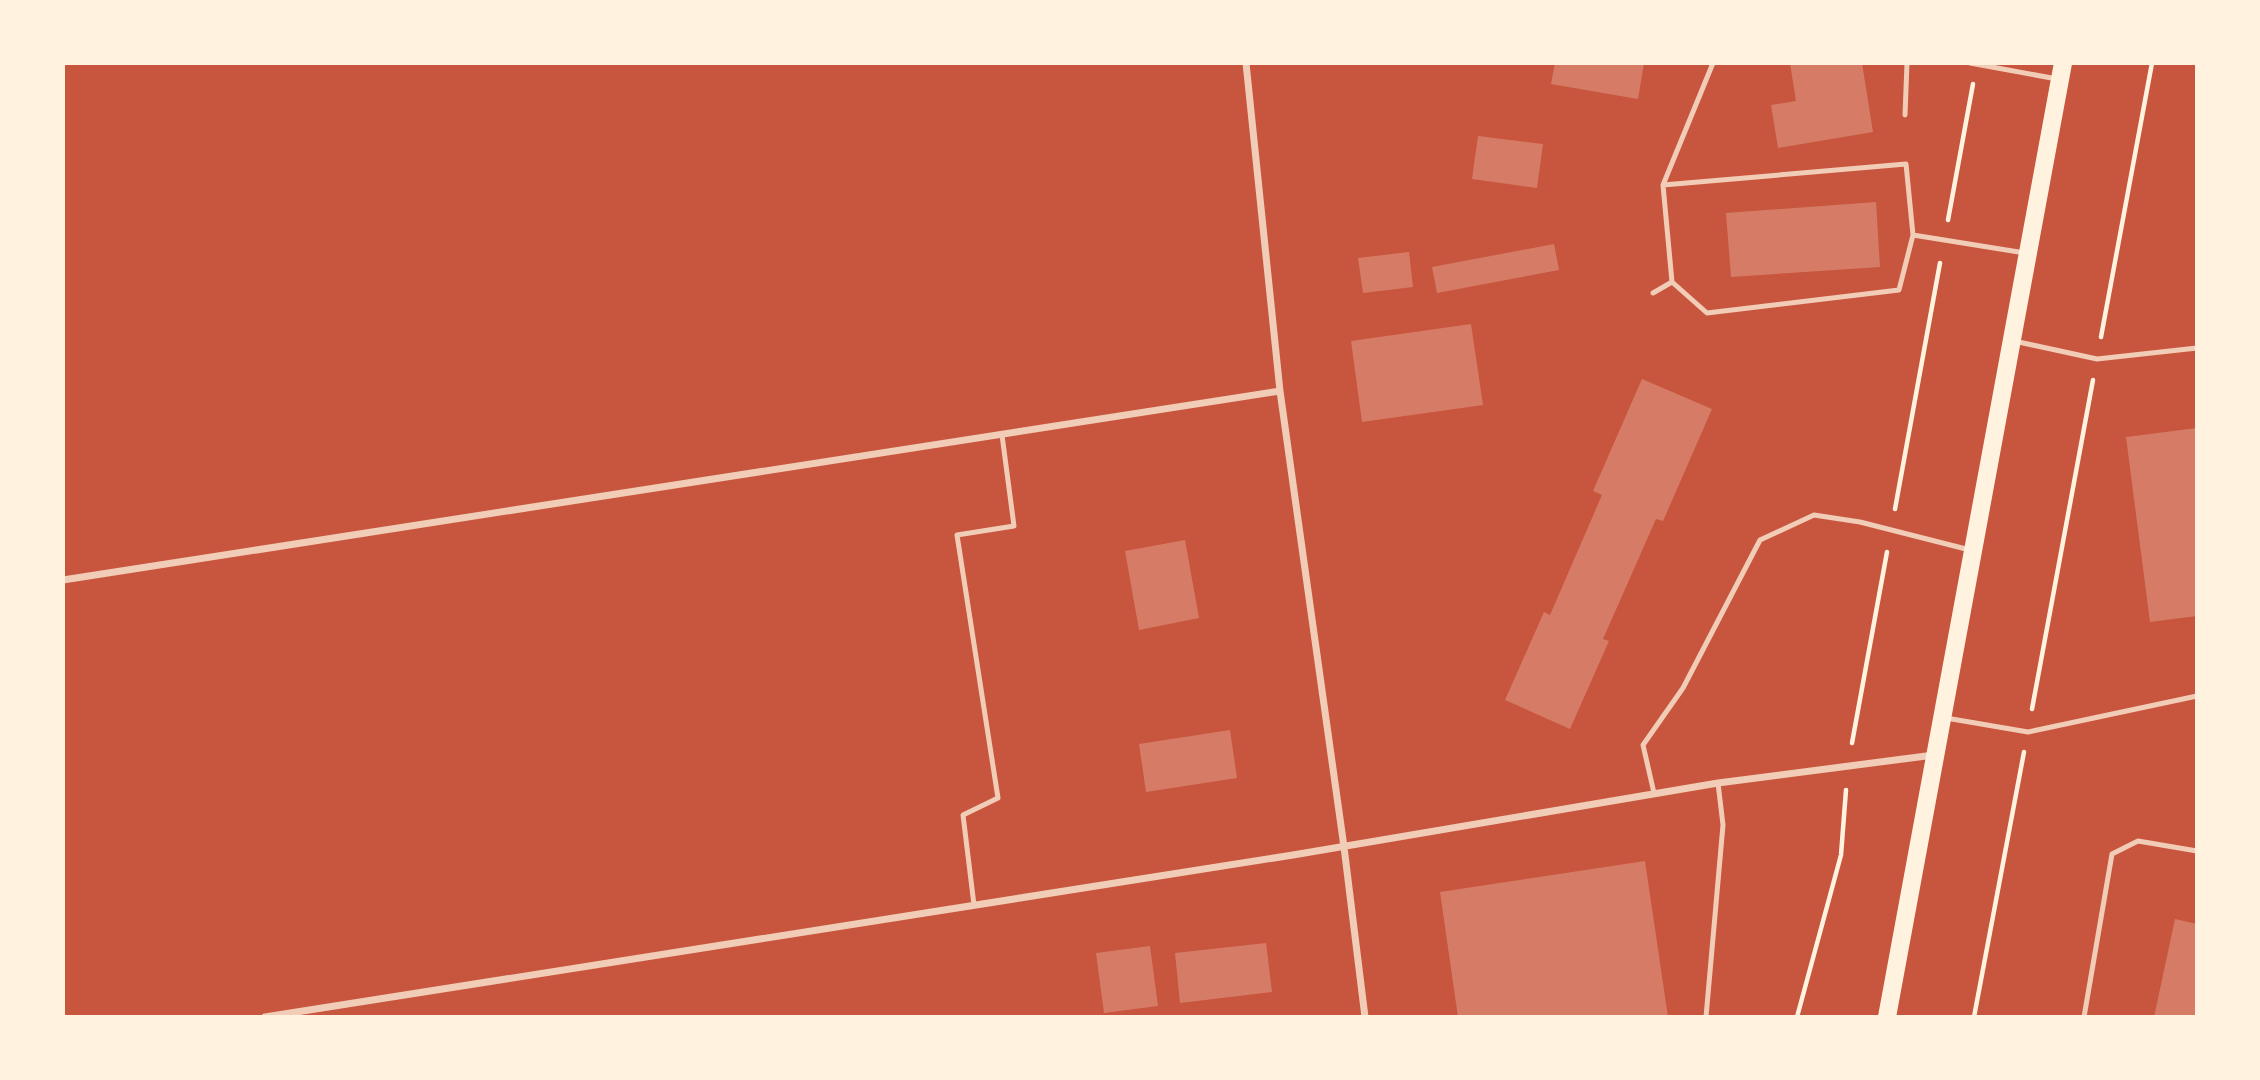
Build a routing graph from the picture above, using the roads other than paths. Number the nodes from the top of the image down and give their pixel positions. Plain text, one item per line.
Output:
1 (1246, 63) edge
2 (1713, 63) edge
3 (1907, 63) edge
4 (1970, 63) edge
5 (2062, 71) edge
6 (1905, 115) dead end
7 (1663, 185) junction
8 (1913, 235) junction
9 (2028, 253) junction
10 (1672, 282) junction
11 (1653, 293) dead end
12 (2012, 341) junction
13 (2197, 348) edge
14 (1280, 391) junction
15 (1002, 435) junction
16 (1973, 551) junction
17 (63, 580) edge
18 (2197, 696) edge
19 (1941, 717) junction
20 (1934, 755) junction
21 (1718, 783) junction
22 (1654, 793) junction
23 (1345, 847) junction
24 (2197, 851) edge
25 (974, 905) junction
26 (265, 1017) edge
27 (1365, 1017) edge
28 (1706, 1017) edge
29 (1886, 1017) edge
30 (2084, 1017) edge

1 - 14 street
2 - 7 lane
3 - 6 lane
4 - 5 lane
5 - 9 main road
7 - 8 lane
7 - 10 lane
8 - 9 lane
8 - 10 lane
9 - 12 main road
10 - 11 lane
12 - 13 lane
12 - 16 main road
14 - 15 street
14 - 23 street
15 - 17 street
15 - 25 lane
16 - 19 main road
16 - 22 lane
18 - 19 lane
19 - 20 main road
20 - 21 street
20 - 29 main road
21 - 22 street
21 - 28 lane
22 - 23 street
23 - 25 street
23 - 27 street
24 - 30 lane
25 - 26 street

